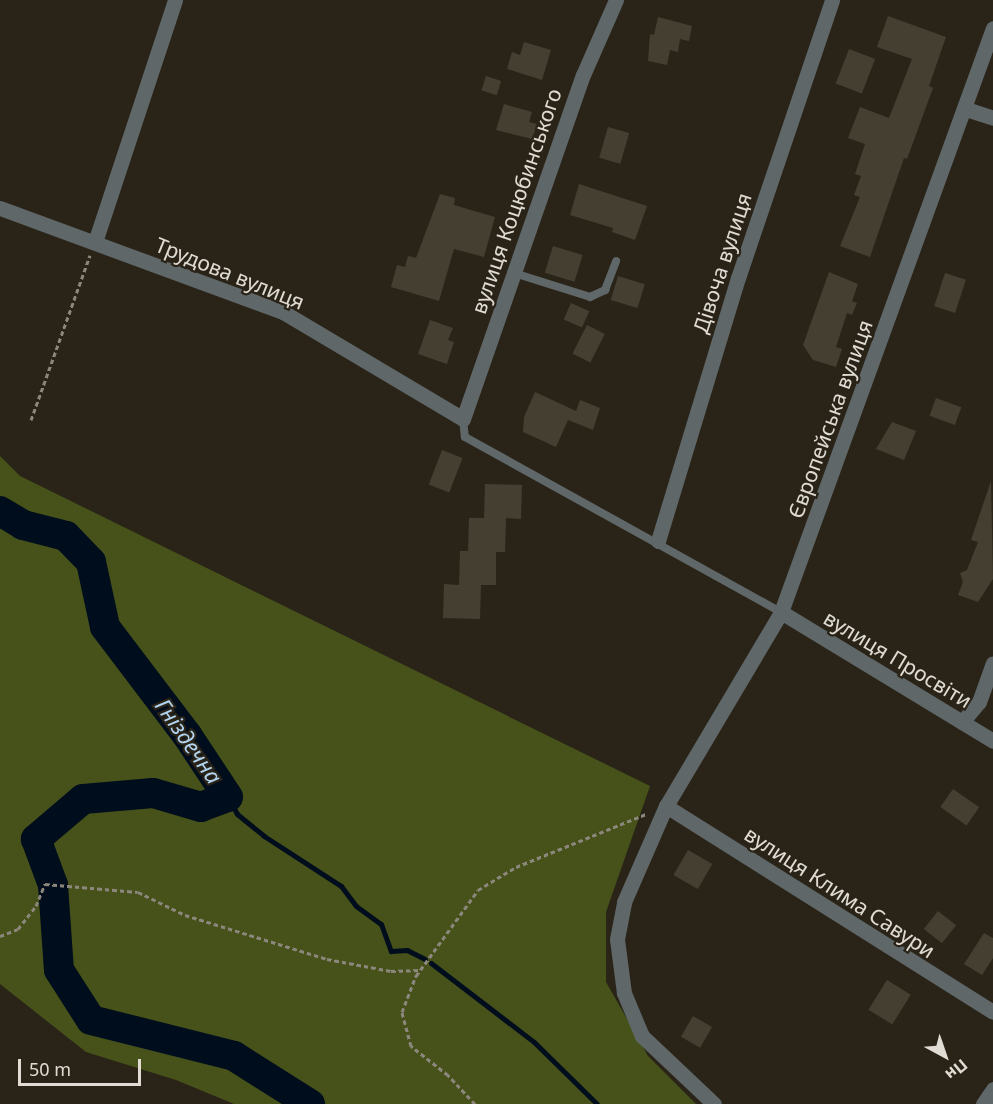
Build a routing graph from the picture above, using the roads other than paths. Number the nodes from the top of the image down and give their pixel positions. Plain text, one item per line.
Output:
1 (174, 0) edge
2 (616, 0) edge
3 (832, 0) edge
4 (993, 28) edge
5 (966, 109) junction
6 (993, 118) edge
7 (0, 208) edge
8 (95, 242) junction
9 (615, 261) dead end
10 (514, 273) junction
11 (463, 419) junction
12 (658, 541) junction
13 (781, 612) junction
14 (993, 663) edge
15 (962, 722) junction
16 (993, 741) edge
17 (666, 806) junction
18 (993, 1012) edge
19 (993, 1089) edge
20 (714, 1104) edge
21 (983, 1104) edge

1 - 8 street
2 - 10 street, вулиця Коцюбинського
3 - 12 street, Дівоча вулиця
4 - 5 street, Європейська вулиця
5 - 6 street
5 - 13 street, Європейська вулиця
7 - 8 street, Трудова вулиця
8 - 11 street, Трудова вулиця
9 - 10 lane
10 - 11 street, вулиця Коцюбинського
11 - 12 lane
12 - 13 lane
13 - 15 street, вулиця Просвіти
13 - 17 street, Європейська вулиця
14 - 15 street
15 - 16 street, вулиця Просвіти
17 - 18 street, вулиця Клима Савури
17 - 20 street, Європейська вулиця
19 - 21 street

